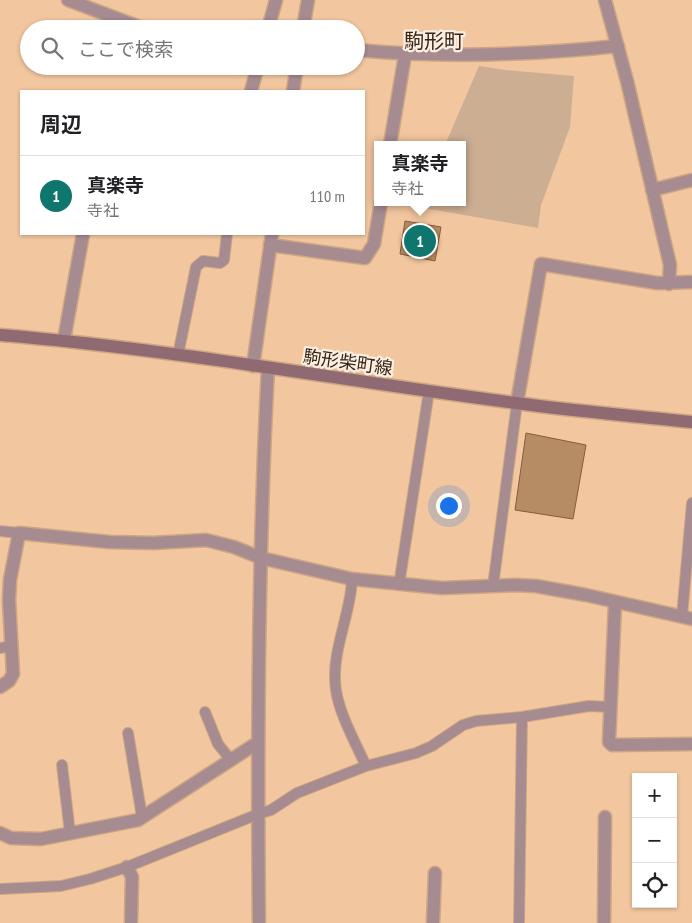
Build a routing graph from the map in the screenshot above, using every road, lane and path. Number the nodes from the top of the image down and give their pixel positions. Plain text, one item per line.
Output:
1 (68, 0) edge
2 (276, 0) edge
3 (308, 0) edge
4 (605, 0) edge
5 (121, 20) edge
6 (270, 20) edge
7 (305, 20) edge
8 (618, 46) junction
9 (365, 51) edge
10 (404, 55) junction
11 (255, 75) edge
12 (296, 75) edge
13 (251, 90) edge
14 (294, 90) edge
15 (391, 141) edge
16 (692, 180) edge
17 (652, 190) junction
18 (380, 206) edge
19 (83, 235) edge
20 (227, 235) edge
21 (271, 239) edge
22 (692, 282) edge
23 (669, 284) junction
24 (0, 335) edge
25 (64, 340) junction
26 (178, 355) junction
27 (253, 366) junction
28 (268, 368) junction
29 (429, 391) junction
30 (517, 403) junction
31 (692, 422) edge
32 (692, 503) edge
33 (0, 531) edge
34 (19, 533) junction
35 (261, 558) junction
36 (352, 579) junction
37 (399, 585) junction
38 (493, 586) junction
39 (615, 603) junction
40 (687, 618) edge
41 (6, 647) edge
42 (0, 687) edge
43 (610, 706) junction
44 (205, 712) dead end
45 (522, 717) junction
46 (128, 733) dead end
47 (257, 744) junction
48 (692, 744) edge
49 (230, 759) junction
50 (62, 765) dead end
51 (366, 766) junction
52 (258, 814) junction
53 (142, 817) junction
54 (605, 817) dead end
55 (0, 833) edge
56 (70, 834) junction
57 (127, 867) junction
58 (435, 874) dead end
59 (0, 889) edge
60 (131, 923) edge
61 (259, 923) edge
62 (434, 923) edge
63 (519, 923) edge
64 (604, 923) edge

1 - 5 street
2 - 6 street
3 - 7 street
4 - 8 street
8 - 10 street
8 - 17 street
9 - 10 street
10 - 15 street
11 - 13 street
12 - 14 street
16 - 17 street
17 - 23 street
18 - 21 street
19 - 25 street
20 - 26 lane
21 - 27 street
22 - 23 street
23 - 30 street
24 - 25 main road, 駒形柴町線
25 - 26 main road, 駒形柴町線
26 - 27 main road, 駒形柴町線
27 - 28 main road, 駒形柴町線
28 - 29 main road, 駒形柴町線
28 - 35 street
29 - 30 main road, 駒形柴町線
29 - 37 lane
30 - 31 main road, 駒形柴町線
30 - 38 lane
32 - 40 lane
33 - 34 lane
34 - 35 street
34 - 41 street
35 - 36 street
35 - 47 street
36 - 37 street
36 - 51 lane
37 - 38 street
38 - 39 street
39 - 40 street
39 - 43 street
41 - 42 street
43 - 45 lane
43 - 48 street
44 - 49 lane
45 - 51 lane
45 - 63 lane
46 - 53 lane
47 - 49 street
47 - 52 street
49 - 53 street
50 - 56 lane
51 - 52 lane
52 - 57 lane
52 - 61 street
53 - 56 street
54 - 64 street
55 - 56 street
57 - 59 lane
57 - 60 street
58 - 62 street

